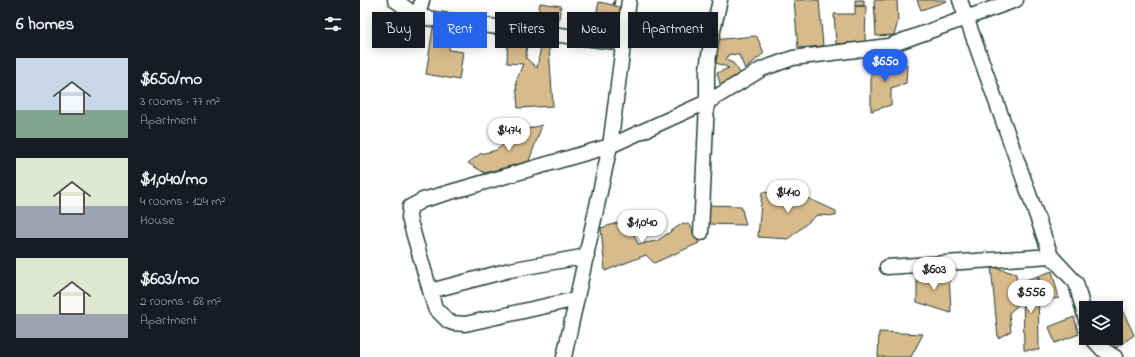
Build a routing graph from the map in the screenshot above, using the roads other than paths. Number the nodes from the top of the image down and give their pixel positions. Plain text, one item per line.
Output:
1 (395, 0) edge
2 (422, 0) edge
3 (629, 0) edge
4 (720, 0) edge
5 (960, 0) edge
6 (1016, 0) edge
7 (411, 12) edge
8 (419, 12) edge
9 (425, 18) edge
10 (967, 18) junction
11 (623, 43) junction
12 (707, 102) junction
13 (610, 146) junction
14 (701, 234) dead end
15 (587, 256) junction
16 (1050, 256) junction
17 (887, 267) dead end
18 (430, 291) junction
19 (577, 299) junction
20 (1081, 301) edge
21 (1099, 345) edge
22 (564, 357) edge
23 (1116, 357) edge

1 - 7 street
2 - 8 street
3 - 11 street
4 - 12 street
5 - 10 street
6 - 10 street
9 - 11 street
10 - 12 street
10 - 16 street
11 - 13 street
12 - 13 street
12 - 14 street
13 - 15 street
13 - 18 street
15 - 18 street
15 - 19 street
16 - 17 street
16 - 20 street
18 - 19 street
19 - 22 street
21 - 23 street

